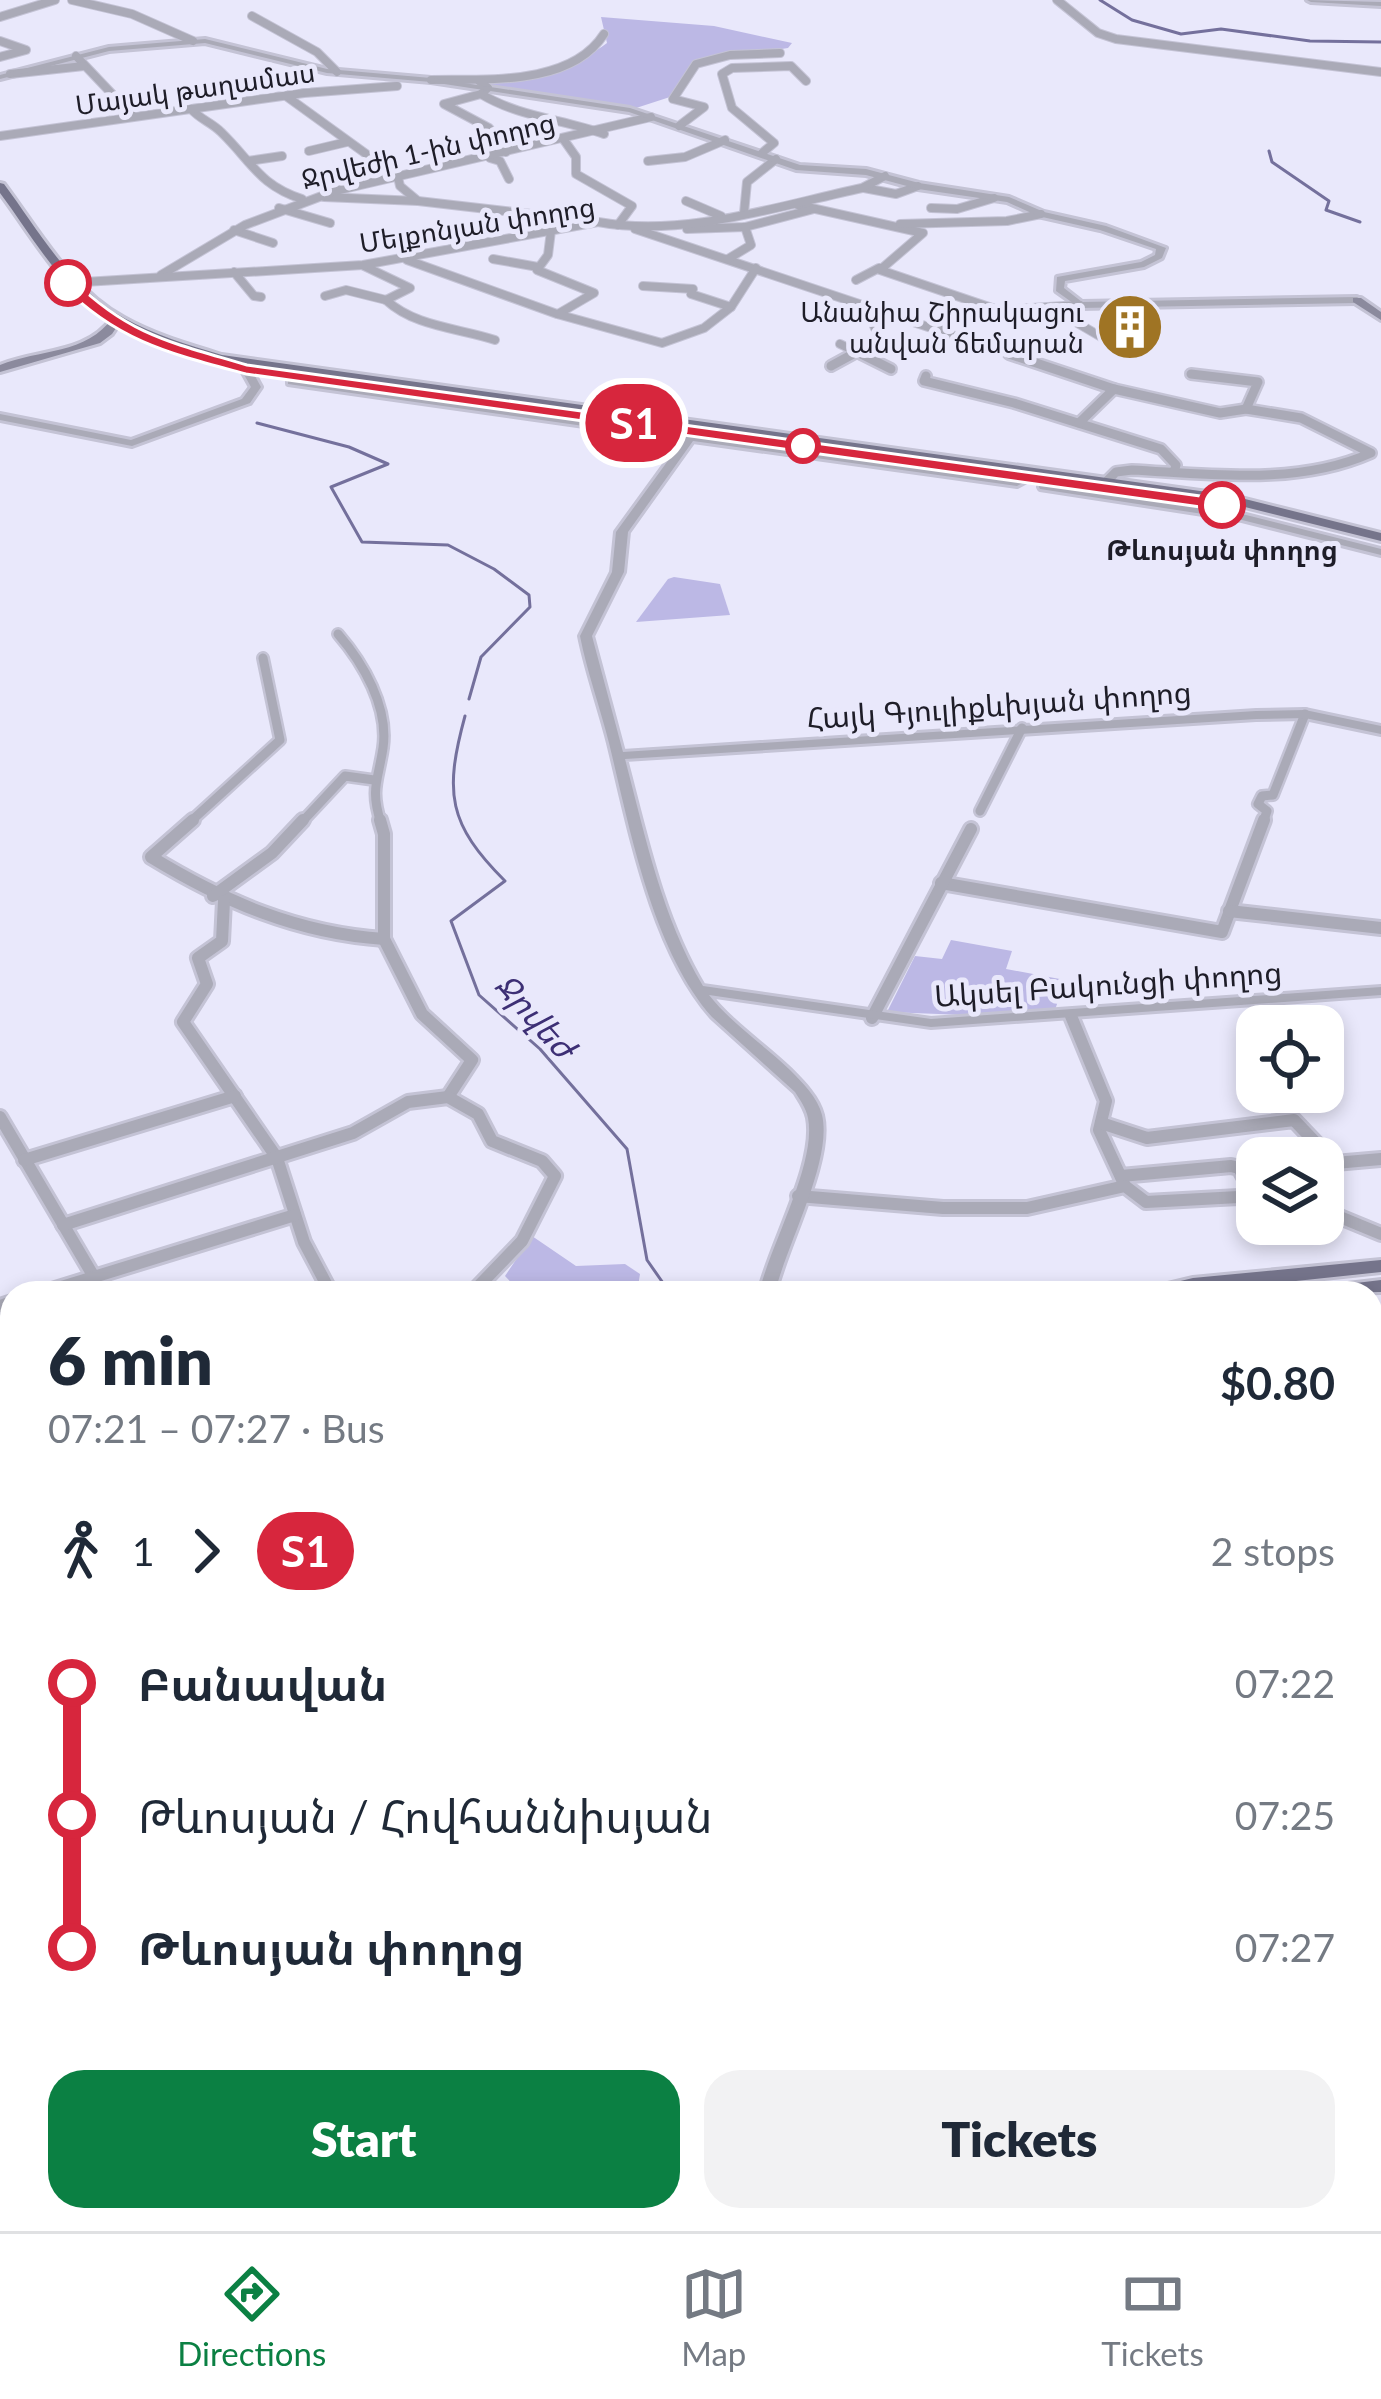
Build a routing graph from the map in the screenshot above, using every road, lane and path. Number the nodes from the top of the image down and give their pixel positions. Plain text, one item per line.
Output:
1 (56, 0) edge
2 (72, 0) edge
3 (1057, 0) edge
4 (1311, 0) edge
5 (1381, 4) edge
6 (252, 16) dead end
7 (0, 17) edge
8 (604, 34) dead end
9 (181, 35) junction
10 (193, 40) junction
11 (0, 41) edge
12 (146, 46) junction
13 (780, 53) dead end
14 (76, 56) junction
15 (0, 57) edge
16 (84, 66) junction
17 (337, 72) junction
18 (1381, 72) edge
19 (5, 76) edge
20 (806, 81) dead end
21 (397, 86) dead end
22 (483, 87) junction
23 (286, 96) junction
24 (704, 107) junction
25 (732, 108) junction
26 (191, 109) junction
27 (133, 116) junction
28 (650, 117) junction
29 (679, 126) junction
30 (605, 134) junction
31 (0, 136) edge
32 (564, 140) junction
33 (725, 140) junction
34 (347, 142) junction
35 (309, 151) dead end
36 (506, 152) junction
37 (762, 152) junction
38 (282, 156) dead end
39 (489, 158) junction
40 (776, 159) junction
41 (248, 161) junction
42 (648, 161) dead end
43 (664, 162) junction
44 (671, 172) dead end
45 (885, 176) junction
46 (398, 177) junction
47 (509, 178) dead end
48 (918, 186) junction
49 (862, 188) junction
50 (0, 190) edge
51 (317, 197) junction
52 (994, 198) junction
53 (303, 199) junction
54 (418, 201) junction
55 (686, 201) dead end
56 (789, 202) junction
57 (278, 208) junction
58 (931, 208) dead end
59 (814, 209) junction
60 (741, 213) junction
61 (1042, 214) junction
62 (723, 217) junction
63 (598, 222) junction
64 (330, 224) dead end
65 (618, 225) junction
66 (894, 225) junction
67 (749, 226) junction
68 (674, 227) junction
69 (635, 229) junction
70 (234, 230) junction
71 (551, 230) junction
72 (272, 243) dead end
73 (494, 259) dead end
74 (728, 259) junction
75 (407, 260) junction
76 (363, 265) junction
77 (538, 267) junction
78 (756, 268) junction
79 (879, 268) junction
80 (234, 272) junction
81 (159, 276) junction
82 (856, 280) dead end
83 (72, 282) junction
84 (643, 286) dead end
85 (325, 296) dead end
86 (261, 297) dead end
87 (1381, 299) edge
88 (386, 300) junction
89 (1357, 300) junction
90 (866, 305) junction
91 (1080, 305) junction
92 (731, 307) junction
93 (1049, 307) junction
94 (998, 310) junction
95 (823, 312) dead end
96 (557, 314) junction
97 (898, 316) junction
98 (1381, 316) edge
99 (109, 317) junction
100 (935, 327) junction
101 (495, 340) dead end
102 (840, 344) dead end
103 (70, 348) junction
104 (854, 352) junction
105 (1132, 355) dead end
106 (217, 360) junction
107 (831, 366) dead end
108 (0, 369) edge
109 (891, 369) dead end
110 (248, 370) junction
111 (1191, 374) dead end
112 (926, 376) dead end
113 (292, 382) joint
114 (328, 387) junction
115 (1114, 389) junction
116 (400, 392) junction
117 (1246, 409) junction
118 (0, 417) edge
119 (1079, 423) junction
120 (694, 432) junction
121 (1174, 472) junction
122 (1036, 477) junction
123 (1106, 482) junction
124 (1177, 495) junction
125 (1207, 499) junction
126 (1310, 523) junction
127 (1334, 537) junction
128 (1381, 544) edge
129 (338, 634) dead end
130 (263, 658) dead end
131 (1305, 714) junction
132 (1022, 728) junction
133 (1381, 730) edge
134 (619, 756) junction
135 (374, 780) junction
136 (980, 812) dead end
137 (970, 829) dead end
138 (940, 883) junction
139 (218, 899) junction
140 (1229, 911) junction
141 (1381, 928) edge
142 (384, 939) junction
143 (698, 989) junction
144 (1381, 991) edge
145 (1071, 1016) junction
146 (872, 1018) junction
147 (235, 1096) junction
148 (448, 1097) junction
149 (0, 1117) edge
150 (1101, 1123) junction
151 (277, 1158) junction
152 (1381, 1159) edge
153 (24, 1160) junction
154 (1236, 1167) edge
155 (1123, 1181) junction
156 (798, 1196) junction
157 (1236, 1197) edge
158 (295, 1214) junction
159 (1344, 1219) edge
160 (63, 1225) junction
161 (1381, 1234) edge
162 (1381, 1266) edge
163 (94, 1276) junction
164 (79, 1281) edge
165 (326, 1281) edge
166 (485, 1281) edge
167 (770, 1281) edge
168 (1232, 1281) edge

1 - 7 street
2 - 9 street
3 - 18 street
4 - 5 street
6 - 17 street
8 - 22 street
9 - 10 street
9 - 12 street
10 - 12 street
10 - 17 street
11 - 15 street
12 - 14 street
13 - 24 street
14 - 16 street
14 - 19 street
16 - 19 street
16 - 27 street
17 - 22 street
20 - 25 street
21 - 23 street, Մայակ թաղամաս
22 - 28 street
22 - 30 street
22 - 36 street
23 - 26 street, Մայակ թաղամաս
23 - 34 street
24 - 25 street
24 - 29 street
25 - 37 street
26 - 27 street, Մայակ թաղամաս
26 - 41 street
27 - 31 street, Մայակ թաղամաս
28 - 29 street
28 - 30 street, Ջրվեժի 1-ին փողոց
29 - 33 street
30 - 32 street, Ջրվեժի 1-ին փողոց
32 - 36 street, Ջրվեժի 1-ին փողոց
32 - 65 street
33 - 37 street
33 - 43 street
34 - 35 street
34 - 46 street
36 - 39 street, Ջրվեժի 1-ին փողոց
37 - 40 street
38 - 41 street
39 - 46 street, Ջրվեժի 1-ին փողոց
39 - 47 street
40 - 45 street
40 - 60 street
41 - 53 street
42 - 43 street
43 - 44 street
45 - 48 street
45 - 49 street, Մելքոնյան փողոց
46 - 51 street, Ջրվեժի 1-ին փողոց
46 - 54 street
48 - 49 street
48 - 52 street
49 - 56 street, Մելքոնյան փողոց
50 - 83 main road
51 - 53 street, Ջրվեժի 1-ին փողոց
51 - 54 street
52 - 58 street
52 - 61 street
53 - 57 street, Ջրվեժի 1-ին փողոց
54 - 63 street
55 - 62 street
56 - 59 street
56 - 60 street, Մելքոնյան փողոց
57 - 64 street
57 - 70 street, Ջրվեժի 1-ին փողոց
59 - 66 street
59 - 67 street
60 - 62 street, Մելքոնյան փողոց
60 - 67 street
61 - 66 street
61 - 91 street
62 - 68 street, Մելքոնյան փողոց
63 - 65 street, Մելքոնյան փողոց
63 - 71 street, Մելքոնյան փողոց
65 - 69 street, Մելքոնյան փողոց
66 - 79 street
67 - 68 street
67 - 74 street
68 - 69 street, Մելքոնյան փողոց
69 - 74 street
70 - 72 street
70 - 81 street, Ջրվեժի 1-ին փողոց
71 - 75 street, Մելքոնյան փողոց
71 - 77 street
73 - 77 street
74 - 78 street
75 - 76 street, Մելքոնյան փողոց
75 - 96 street
76 - 80 street, Մելքոնյան փողոց
76 - 88 street
77 - 96 street
78 - 90 street
78 - 92 street
79 - 82 street
79 - 94 street
80 - 81 street, Մելքոնյան փողոց
80 - 86 street
81 - 83 street, Մելքոնյան փողոց
83 - 99 main road
84 - 92 street
85 - 88 street
87 - 89 main road
88 - 101 street
89 - 91 street
89 - 98 main road
90 - 95 street
90 - 97 street
91 - 93 street
92 - 96 street
93 - 94 street
93 - 105 street
94 - 100 street
97 - 100 street
97 - 104 street
99 - 103 main road
99 - 103 main road
99 - 106 main road
100 - 115 street
102 - 104 street
103 - 108 main road
104 - 107 street
104 - 109 street
106 - 110 main road
106 - 120 main road
110 - 113 main road
110 - 116 main road
110 - 118 street
111 - 117 street
112 - 119 street
113 - 114 street
114 - 116 street
114 - 120 street
115 - 117 street
115 - 119 street
116 - 120 main road
117 - 121 street
119 - 121 street
120 - 122 main road
120 - 134 street
121 - 123 street
122 - 123 main road
122 - 124 main road
122 - 127 street
123 - 124 main road
124 - 125 main road
125 - 126 main road
125 - 128 main road
126 - 127 main road
126 - 128 main road
127 - 128 street
129 - 135 street
130 - 139 street
131 - 132 street, Հայկ Գյուլիքևխյան փողոց
131 - 133 street, Հայկ Գյուլիքևխյան փողոց
131 - 140 street
132 - 134 street, Հայկ Գյուլիքևխյան փողոց
132 - 136 street
134 - 143 street
135 - 139 street
135 - 142 street
137 - 138 street
138 - 140 street
138 - 146 street
139 - 142 street
139 - 147 street
140 - 141 street
142 - 148 street
143 - 146 street, Ակսել Բակունցի փողոց
143 - 156 street
144 - 145 street, Ակսել Բակունցի փողոց
145 - 146 street, Ակսել Բակունցի փողոց
145 - 150 street
147 - 151 street
147 - 153 street
148 - 151 street
148 - 166 street
149 - 153 street
150 - 152 street
150 - 155 street
151 - 158 street
151 - 160 street
153 - 160 street
154 - 155 street
155 - 156 street
155 - 157 street
156 - 167 street
158 - 163 street
158 - 165 street
159 - 161 street
160 - 163 street
162 - 168 main road
163 - 164 street

